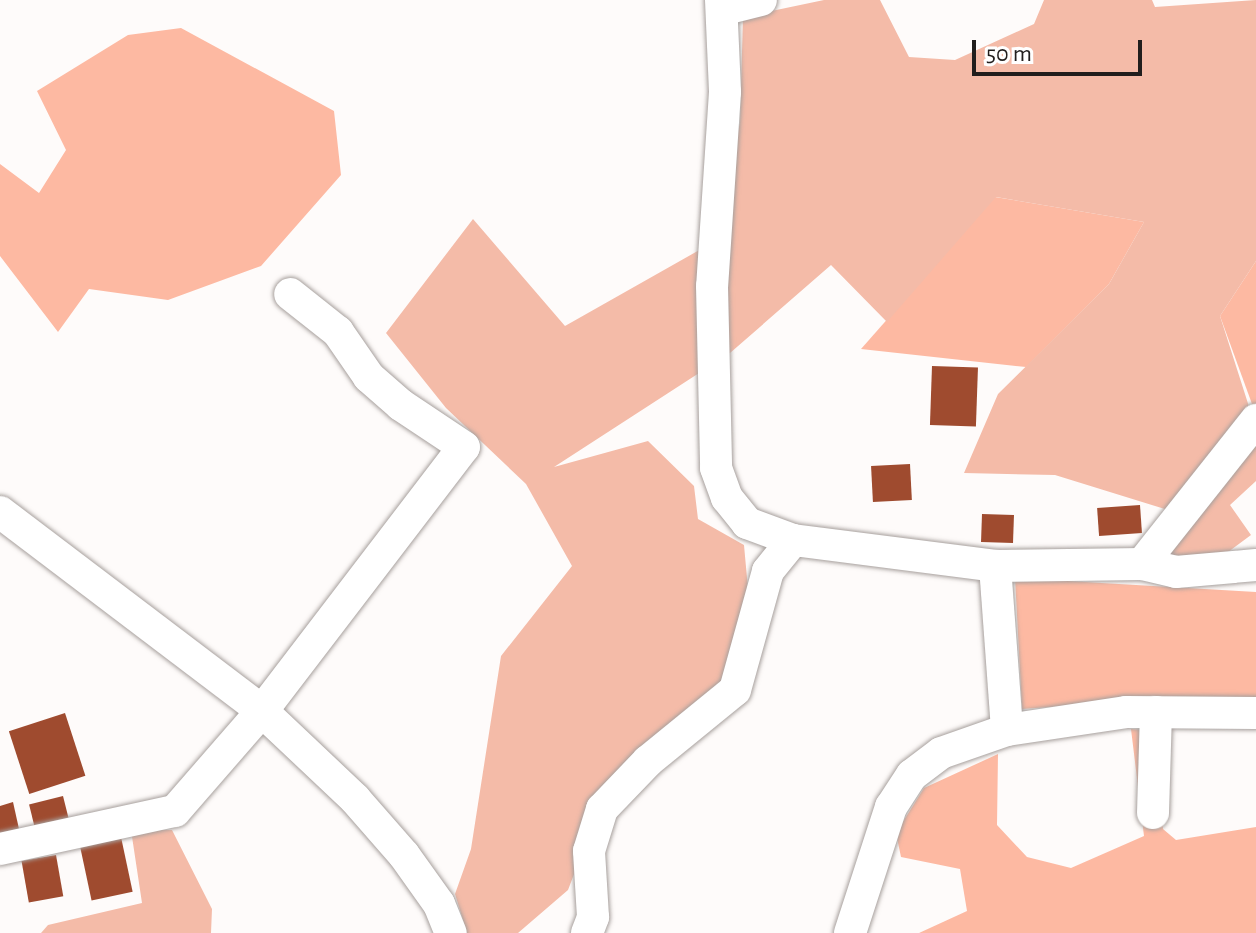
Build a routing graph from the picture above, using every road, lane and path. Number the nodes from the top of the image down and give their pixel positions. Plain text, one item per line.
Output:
1 (761, 0) edge
2 (723, 5) edge
3 (290, 294) dead end
4 (1256, 420) edge
5 (0, 512) edge
6 (793, 540) junction
7 (1142, 564) junction
8 (1256, 565) edge
9 (995, 566) junction
10 (262, 711) junction
11 (1156, 712) junction
12 (1256, 713) edge
13 (1007, 730) junction
14 (1153, 813) dead end
15 (0, 849) edge
16 (451, 933) edge
17 (587, 933) edge
18 (850, 933) edge

1 - 2 street
2 - 6 street
3 - 10 street
4 - 7 street
5 - 10 street
6 - 9 street
6 - 17 street
7 - 8 street
7 - 9 street
9 - 13 street
10 - 15 street
10 - 16 street
11 - 12 street
11 - 13 street
11 - 14 street
13 - 18 street

